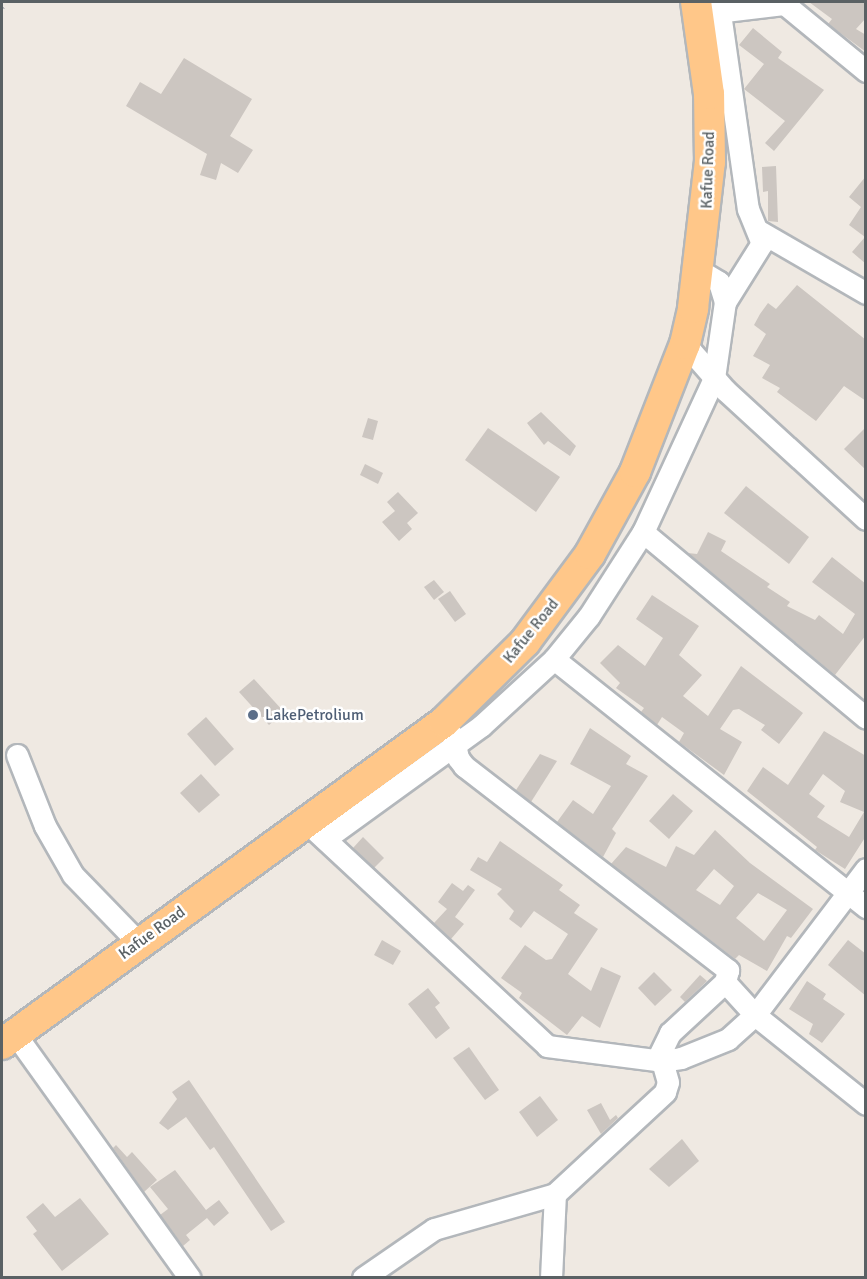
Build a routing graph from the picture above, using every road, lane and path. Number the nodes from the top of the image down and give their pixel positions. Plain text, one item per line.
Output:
1 (783, 3) edge
2 (705, 9) edge
3 (866, 71) edge
4 (759, 231) junction
5 (699, 270) junction
6 (866, 293) edge
7 (725, 302) junction
8 (685, 344) junction
9 (714, 378) junction
10 (866, 519) edge
11 (643, 532) junction
12 (554, 659) junction
13 (866, 718) edge
14 (449, 735) junction
15 (16, 754) dead end
16 (316, 831) junction
17 (866, 869) edge
18 (847, 891) junction
19 (866, 907) edge
20 (138, 942) junction
21 (725, 982) junction
22 (754, 1014) junction
23 (8, 1039) edge
24 (659, 1061) junction
25 (866, 1104) edge
26 (555, 1194) junction
27 (190, 1278) edge
28 (363, 1278) edge
29 (550, 1278) edge

1 - 2 street
1 - 3 street
2 - 4 street
2 - 5 highway, Kafue Road
4 - 6 street
4 - 7 street
5 - 7 street
5 - 8 highway, Kafue Road
7 - 9 street
8 - 9 street
8 - 14 highway, Kafue Road
9 - 10 street
9 - 11 street
11 - 12 street
11 - 13 street
12 - 14 street
12 - 18 street
14 - 16 highway, Kafue Road
14 - 21 street
15 - 20 street
16 - 20 highway, Kafue Road
16 - 24 street
17 - 18 street
18 - 19 street
18 - 22 street
20 - 23 highway, Kafue Road
21 - 22 street
21 - 24 street
22 - 24 street
22 - 25 street
23 - 27 street
24 - 26 street
26 - 28 street
26 - 29 street

